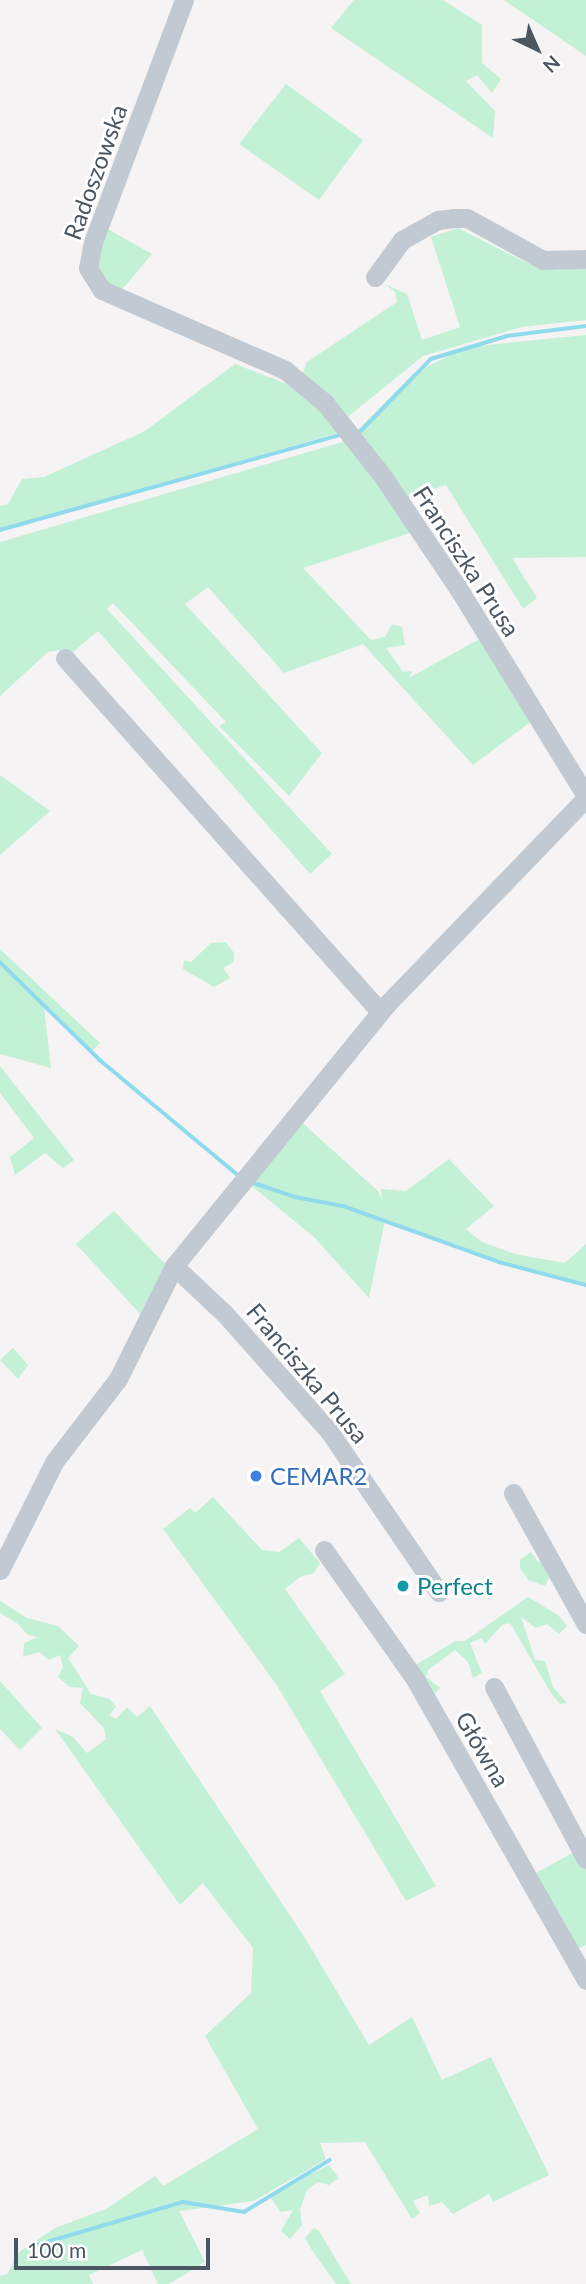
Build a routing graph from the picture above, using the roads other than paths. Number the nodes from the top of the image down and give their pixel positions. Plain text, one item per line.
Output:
1 (184, 0) edge
2 (586, 259) edge
3 (374, 277) dead end
4 (285, 370) joint
5 (65, 658) dead end
6 (586, 797) edge
7 (380, 1011) junction
8 (174, 1266) junction
9 (513, 1493) dead end
10 (324, 1550) dead end
11 (0, 1570) edge
12 (439, 1592) dead end
13 (586, 1624) edge
14 (494, 1687) dead end
15 (586, 1859) edge
16 (586, 1980) edge

1 - 4 street, Radoszowska
2 - 3 street
4 - 6 street, Franciszka Prusa
5 - 7 street
6 - 7 street, Franciszka Prusa
7 - 8 street, Franciszka Prusa
8 - 11 street, Franciszka Prusa
8 - 12 street, Franciszka Prusa
9 - 13 street
10 - 16 street, Główna
14 - 15 street, Główna

